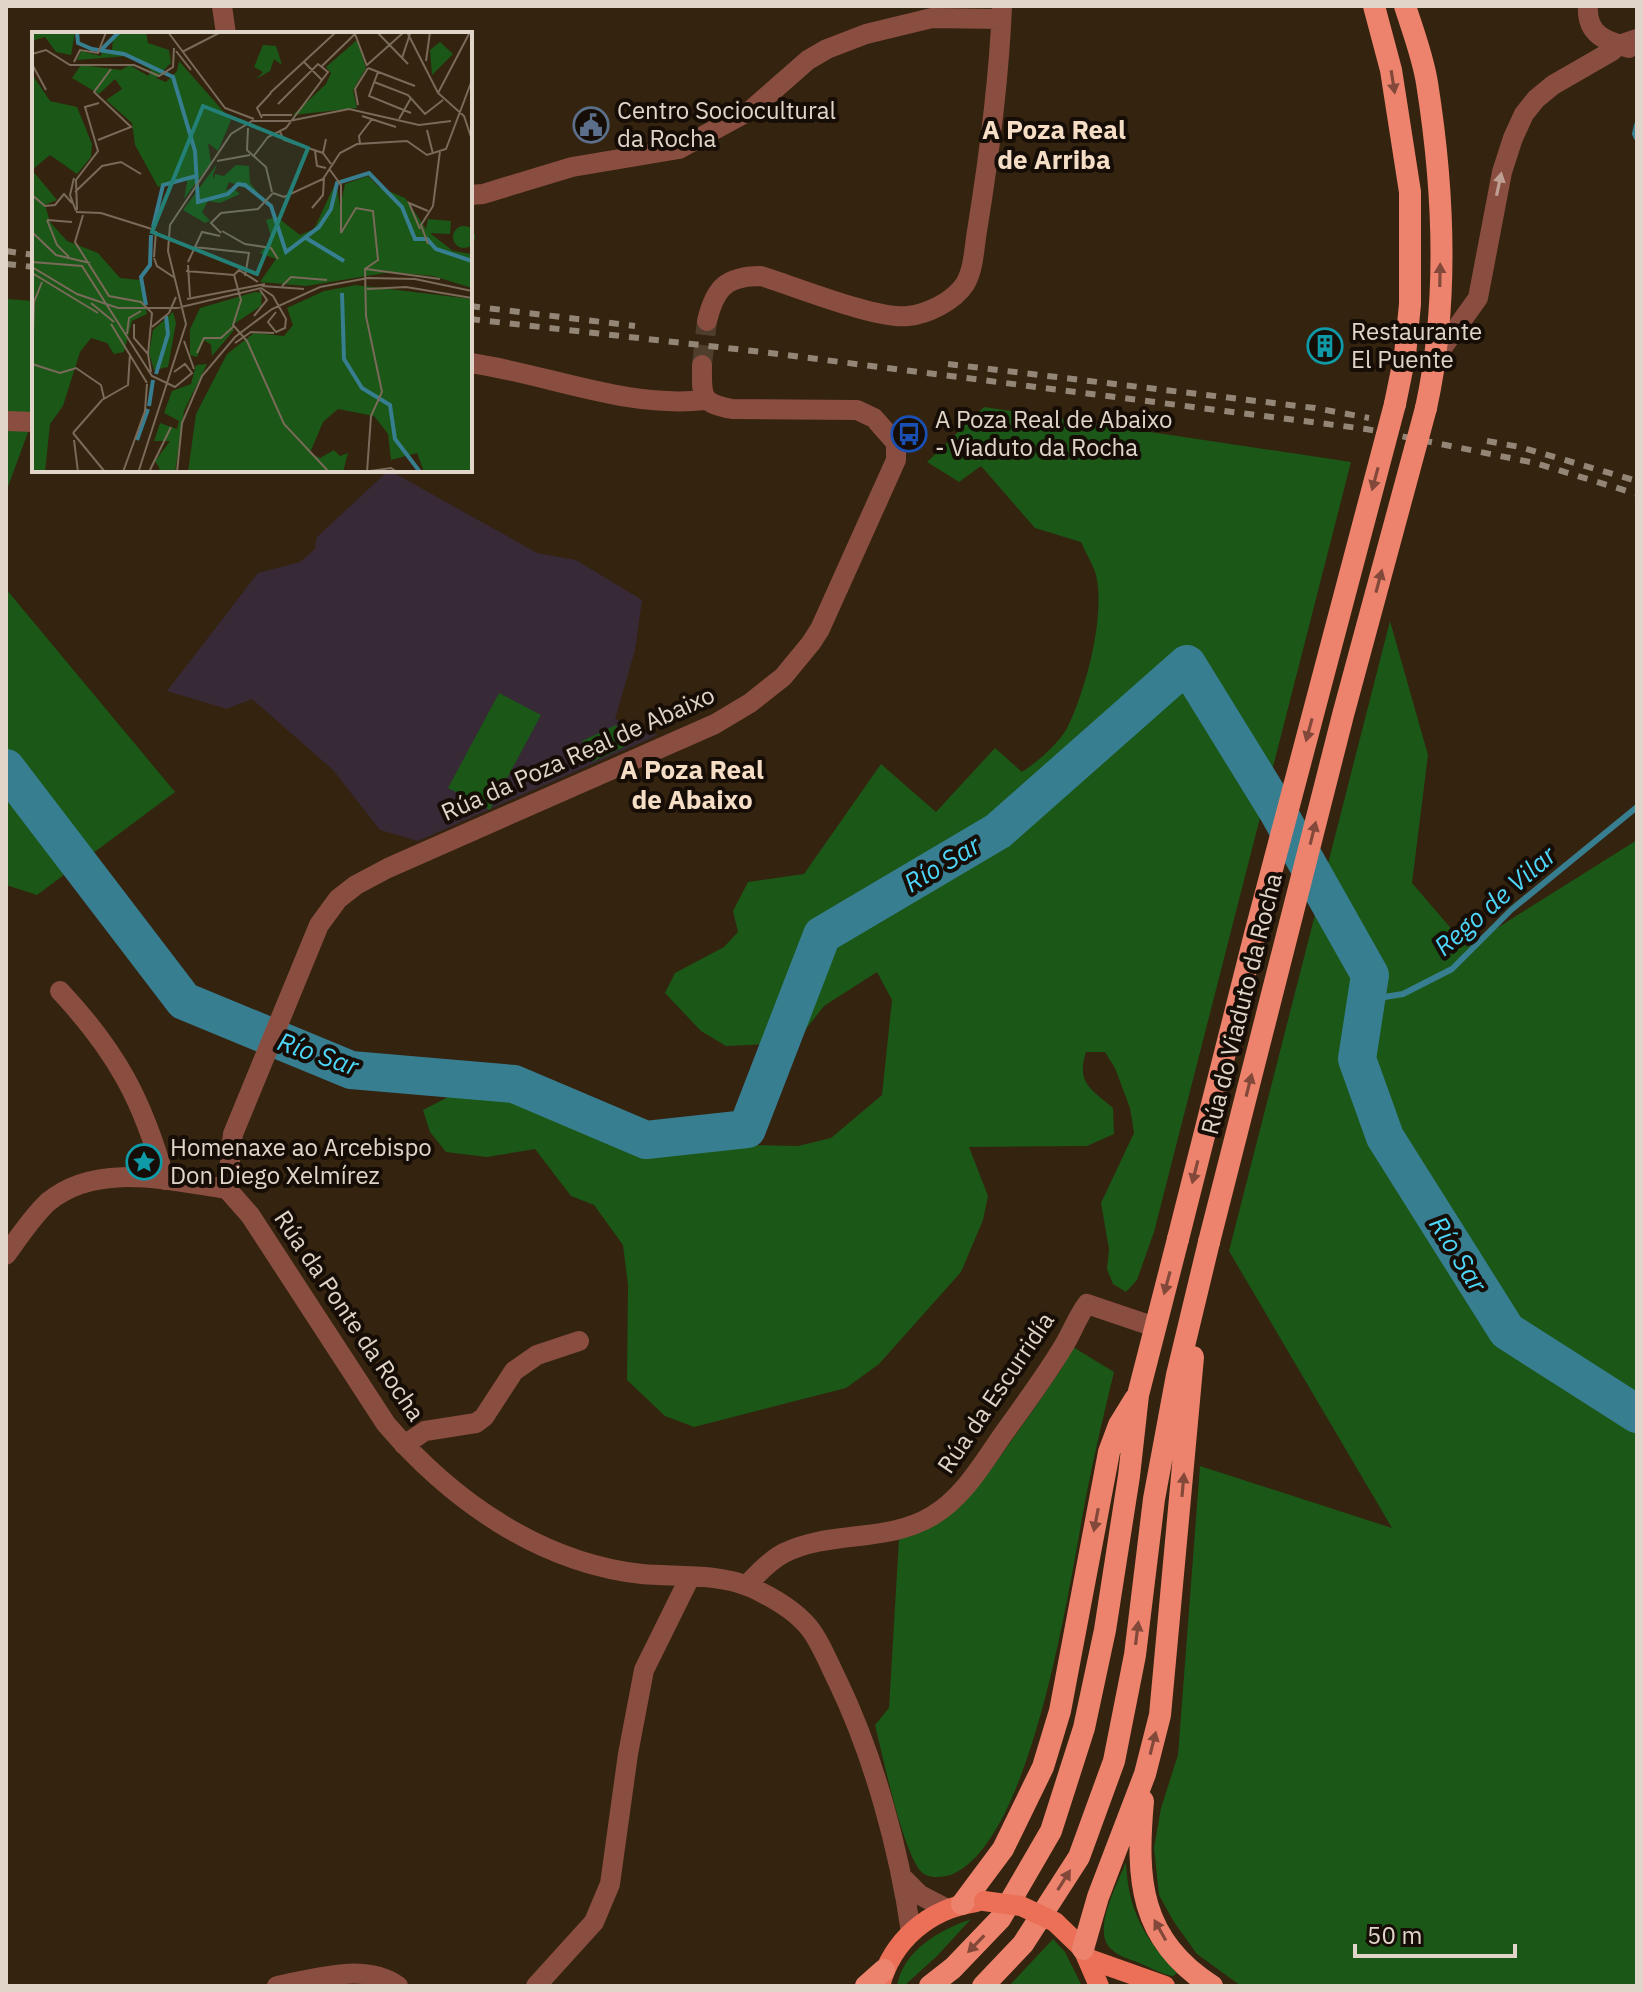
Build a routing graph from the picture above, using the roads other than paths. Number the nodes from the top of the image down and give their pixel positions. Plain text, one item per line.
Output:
1 (222, 6) edge
2 (1374, 6) edge
3 (1405, 6) edge
4 (1588, 6) edge
5 (1002, 12) edge
6 (226, 32) edge
7 (1631, 44) edge
8 (472, 195) edge
9 (707, 321) tunnel mouth
10 (1435, 358) junction
11 (472, 363) edge
12 (702, 365) tunnel mouth
13 (705, 400) junction
14 (6, 421) edge
15 (32, 422) edge
16 (60, 991) dead end
17 (165, 1180) junction
18 (227, 1189) junction
19 (6, 1255) edge
20 (1194, 1302) junction
21 (1155, 1327) junction
22 (579, 1341) dead end
23 (1138, 1395) junction
24 (404, 1445) junction
25 (690, 1577) junction
26 (747, 1585) junction
27 (1145, 1774) junction
28 (901, 1876) junction
29 (964, 1905) junction
30 (911, 1932) junction
31 (1086, 1954) junction
32 (882, 1978) edge
33 (277, 1986) edge
34 (398, 1986) edge
35 (536, 1986) edge
36 (866, 1986) edge
37 (930, 1986) edge
38 (983, 1986) edge
39 (1099, 1986) edge
40 (1165, 1986) edge
41 (1212, 1986) edge

1 - 6 street
2 -> 21 highway, Rúa do Viaduto da Rocha, bridge
10 -> 3 highway, Rúa do Viaduto da Rocha
4 - 7 street
5 - 8 street
5 - 9 street
10 -> 7 street
20 -> 10 highway, Rúa do Viaduto da Rocha, bridge
11 - 13 street
12 - 13 street
13 - 18 street, Rúa da Poza Real de Abaixo
14 - 15 street
16 - 17 street
17 - 18 street
17 - 19 street
18 - 24 street, Rúa da Ponte da Rocha
27 -> 20 highway
38 -> 20 highway, Rúa do Viaduto da Rocha
21 - 23 highway, Rúa do Viaduto da Rocha
21 - 26 street, Rúa da Escurridía
22 - 24 street
23 -> 29 highway
23 -> 37 highway, Rúa do Viaduto da Rocha
24 - 25 street, Rúa da Ponte da Rocha
25 - 26 street, Rúa da Ponte da Rocha
25 - 35 street
26 - 28 street
27 - 31 highway
41 -> 27 highway
28 - 29 street
28 - 30 street
29 - 30 main road
29 - 31 main road, bridge
30 - 32 main road
31 - 39 main road
31 - 40 main road
32 - 36 highway
33 - 34 street

